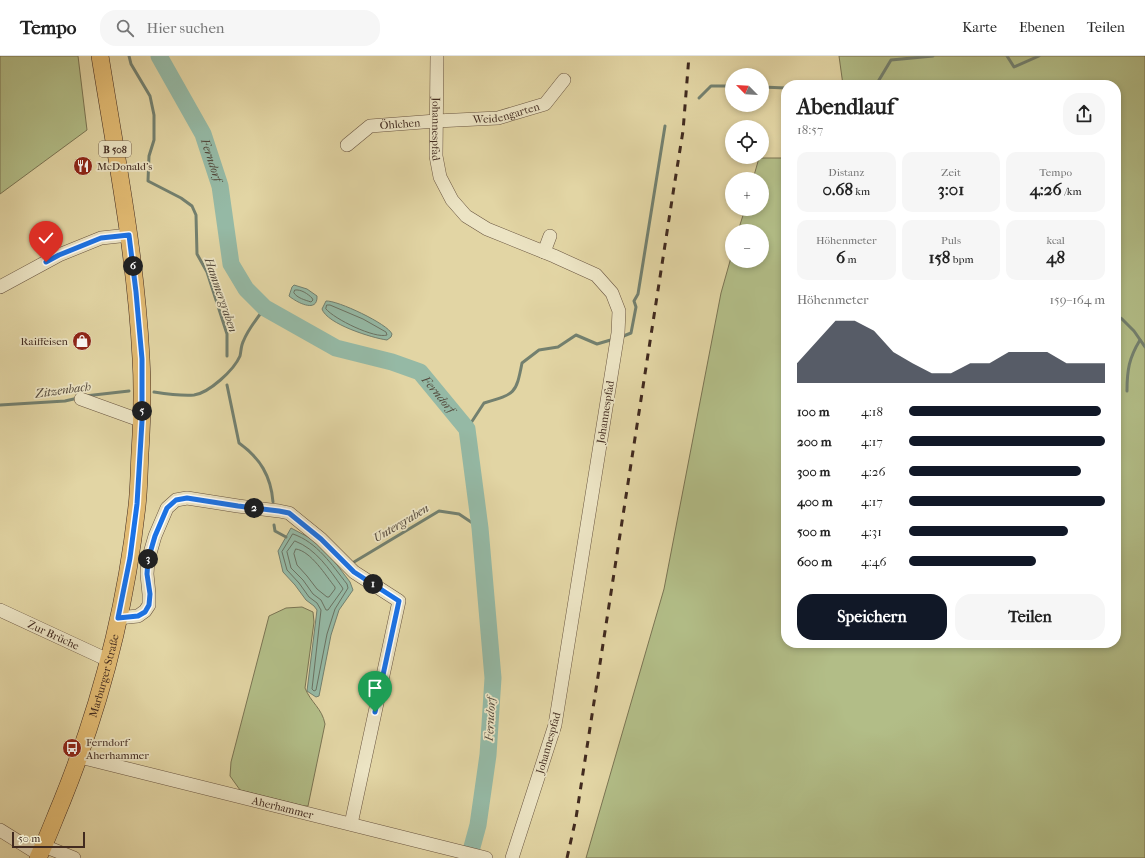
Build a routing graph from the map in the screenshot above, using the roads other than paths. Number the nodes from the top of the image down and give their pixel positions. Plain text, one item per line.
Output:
1 (100, 56) edge
2 (437, 56) edge
3 (564, 80) dead end
4 (436, 121) junction
5 (347, 145) dead end
6 (129, 235) junction
7 (550, 236) dead end
8 (544, 252) junction
9 (0, 287) edge
10 (81, 399) dead end
11 (142, 421) junction
12 (0, 610) edge
13 (118, 618) junction
14 (108, 660) junction
15 (80, 757) junction
16 (351, 824) junction
17 (0, 830) edge
18 (41, 853) edge
19 (74, 858) edge
20 (486, 858) edge
21 (512, 858) edge

1 - 6 main road, Marburger Straße / B 508
2 - 4 street, Johannespfad
3 - 4 street, Weidengarten
4 - 5 street, Öhlchen
4 - 8 street, Johannespfad
6 - 9 street
6 - 11 main road, Marburger Straße / B 508
7 - 8 street
8 - 21 street, Johannespfad
10 - 11 street
11 - 13 main road, Marburger Straße / B 508
12 - 14 street, Zur Brüche
13 - 14 main road, Marburger Straße / B 508
13 - 16 street
14 - 15 main road, Marburger Straße / B 508
15 - 16 street, Aherhammer
15 - 18 main road, Marburger Straße / B 508
16 - 20 street, Aherhammer
17 - 18 street
18 - 19 street

